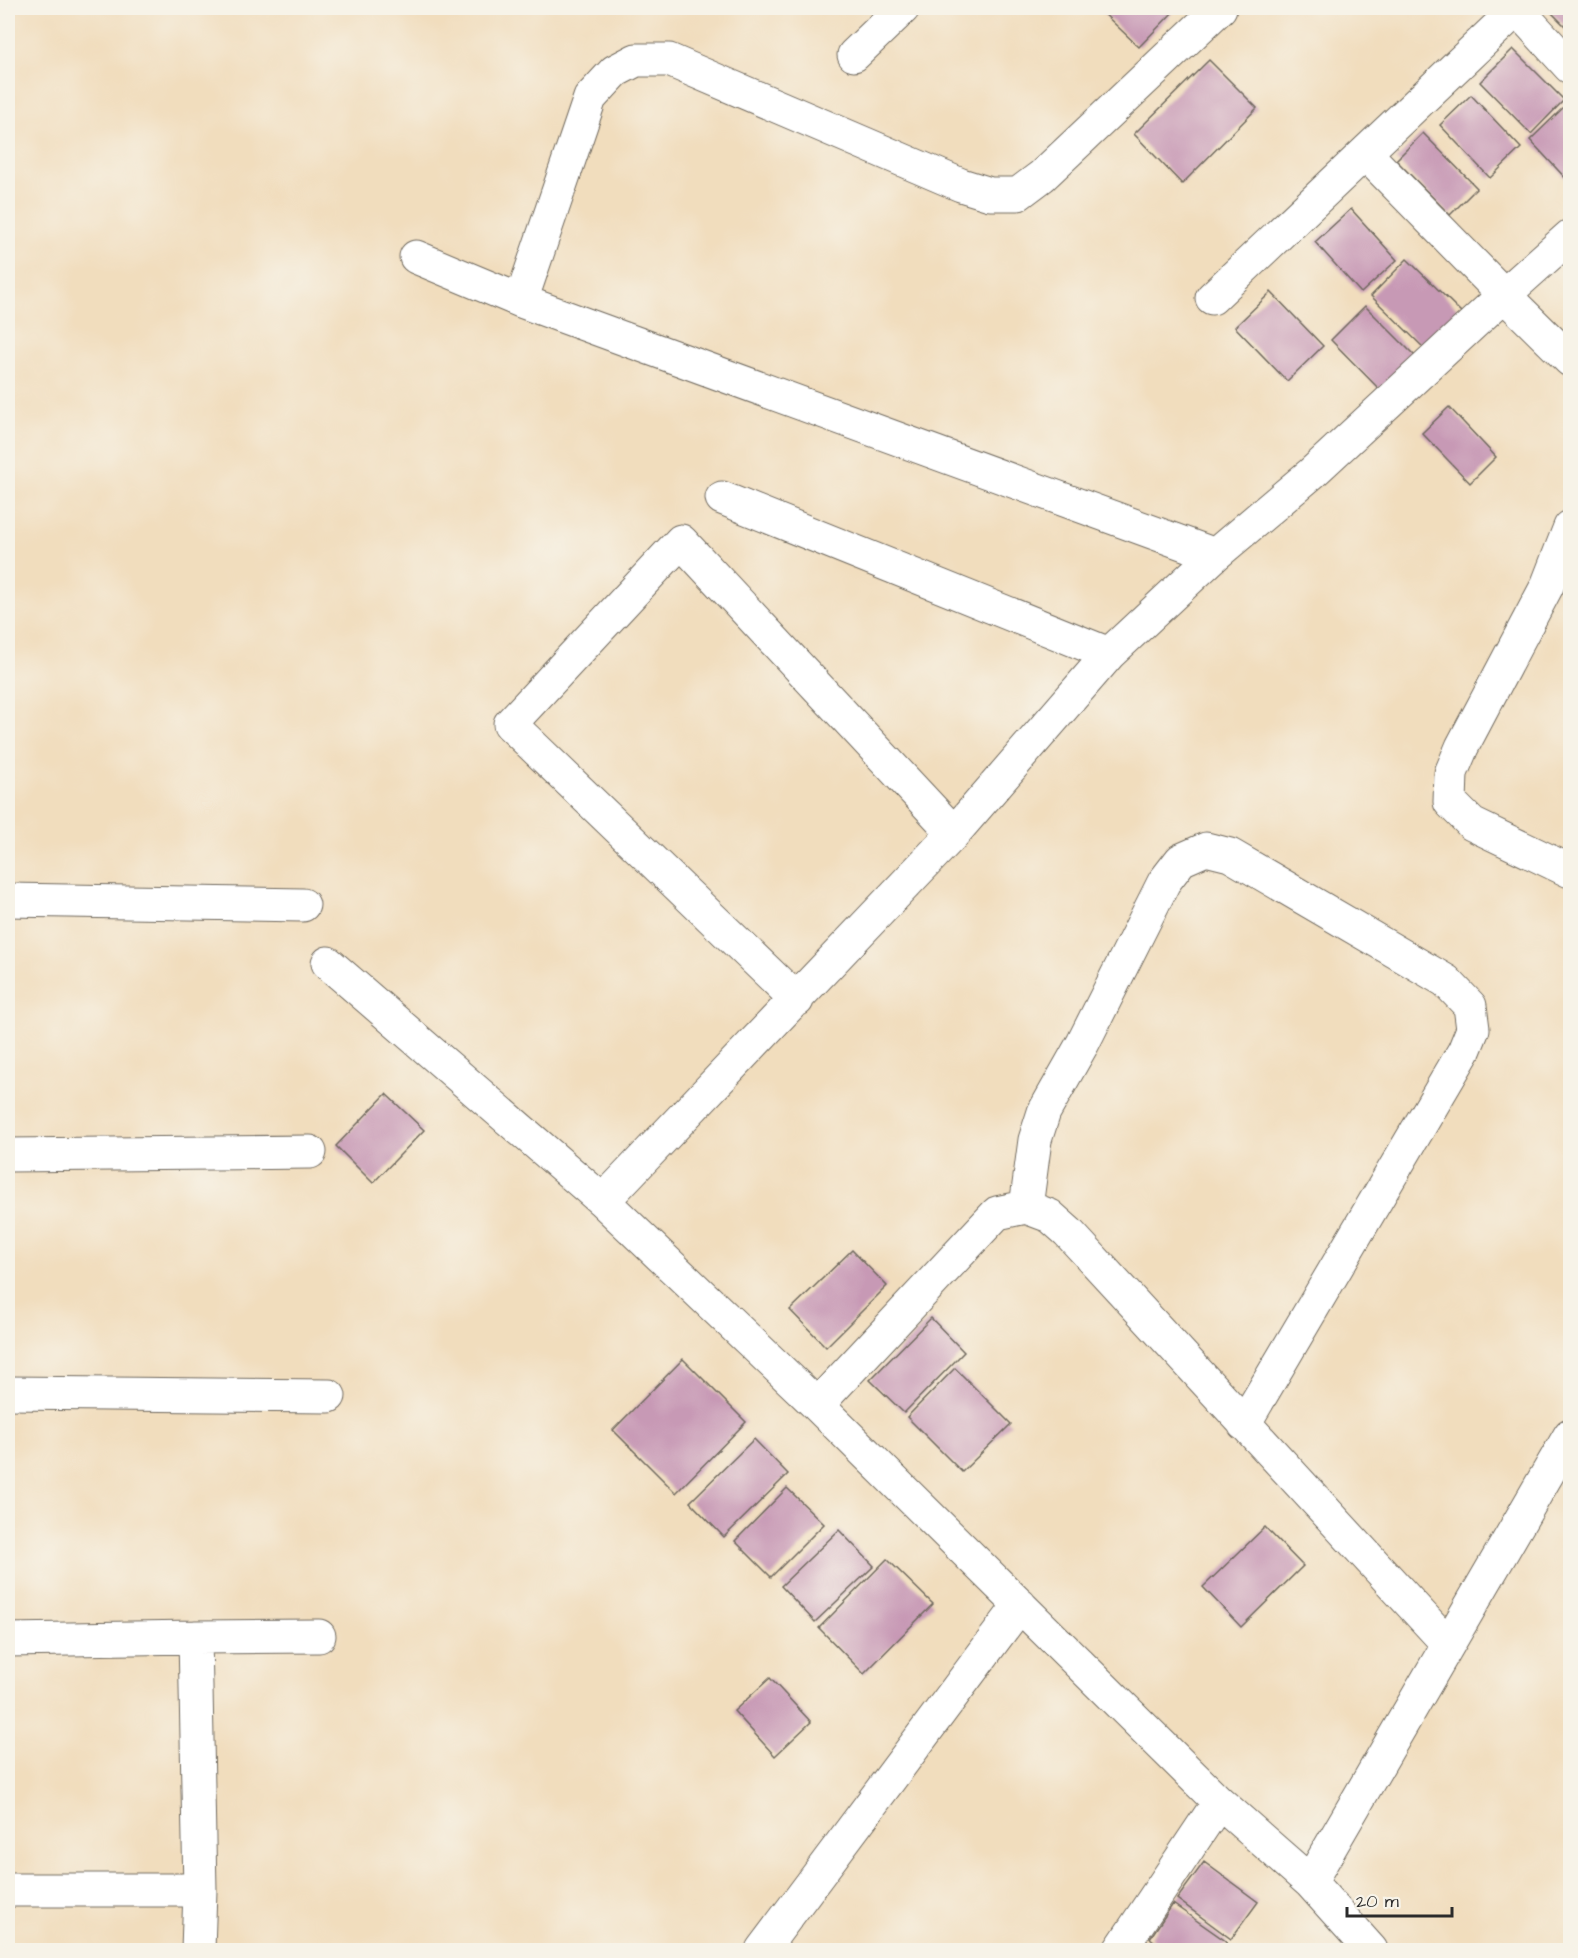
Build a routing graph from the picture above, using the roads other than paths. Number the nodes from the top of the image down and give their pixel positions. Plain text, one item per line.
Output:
1 (903, 8) edge
2 (1220, 8) edge
3 (1517, 8) edge
4 (854, 55) dead end
5 (1570, 67) edge
6 (1365, 153) junction
7 (1570, 236) edge
8 (416, 257) dead end
9 (1504, 295) junction
10 (1212, 298) dead end
11 (521, 301) junction
12 (1570, 360) edge
13 (722, 498) dead end
14 (1570, 527) edge
15 (1215, 555) junction
16 (1559, 592) edge
17 (1109, 654) junction
18 (954, 833) junction
19 (1570, 871) edge
20 (8, 900) edge
21 (303, 905) dead end
22 (328, 963) dead end
23 (797, 1000) junction
24 (310, 1152) dead end
25 (8, 1155) edge
26 (603, 1202) junction
27 (1026, 1207) junction
28 (8, 1393) edge
29 (329, 1396) dead end
30 (817, 1405) junction
31 (1244, 1424) junction
32 (1570, 1435) edge
33 (1020, 1605) junction
34 (319, 1636) dead end
35 (195, 1637) junction
36 (8, 1640) edge
37 (1448, 1644) junction
38 (1219, 1802) junction
39 (1310, 1882) junction
40 (8, 1890) edge
41 (200, 1890) junction
42 (198, 1950) edge
43 (762, 1950) edge
44 (1120, 1950) edge
45 (1371, 1950) edge

1 - 4 street
2 - 11 street
3 - 5 street
3 - 6 street
6 - 9 street
6 - 10 street
7 - 9 street
8 - 11 street
9 - 12 street
9 - 15 street
11 - 15 street
13 - 17 street
14 - 16 street
15 - 17 street
16 - 19 street
17 - 18 street
18 - 23 street
18 - 23 street
20 - 21 street
22 - 26 street
23 - 26 street
24 - 25 street
26 - 30 street
27 - 30 street
27 - 31 street
27 - 31 street
28 - 29 street
30 - 33 street
31 - 37 street
32 - 37 street
33 - 38 street
33 - 43 street
34 - 35 street
35 - 36 street
35 - 41 street
37 - 39 street
38 - 39 street
38 - 44 street
39 - 45 street
40 - 41 street
41 - 42 street

